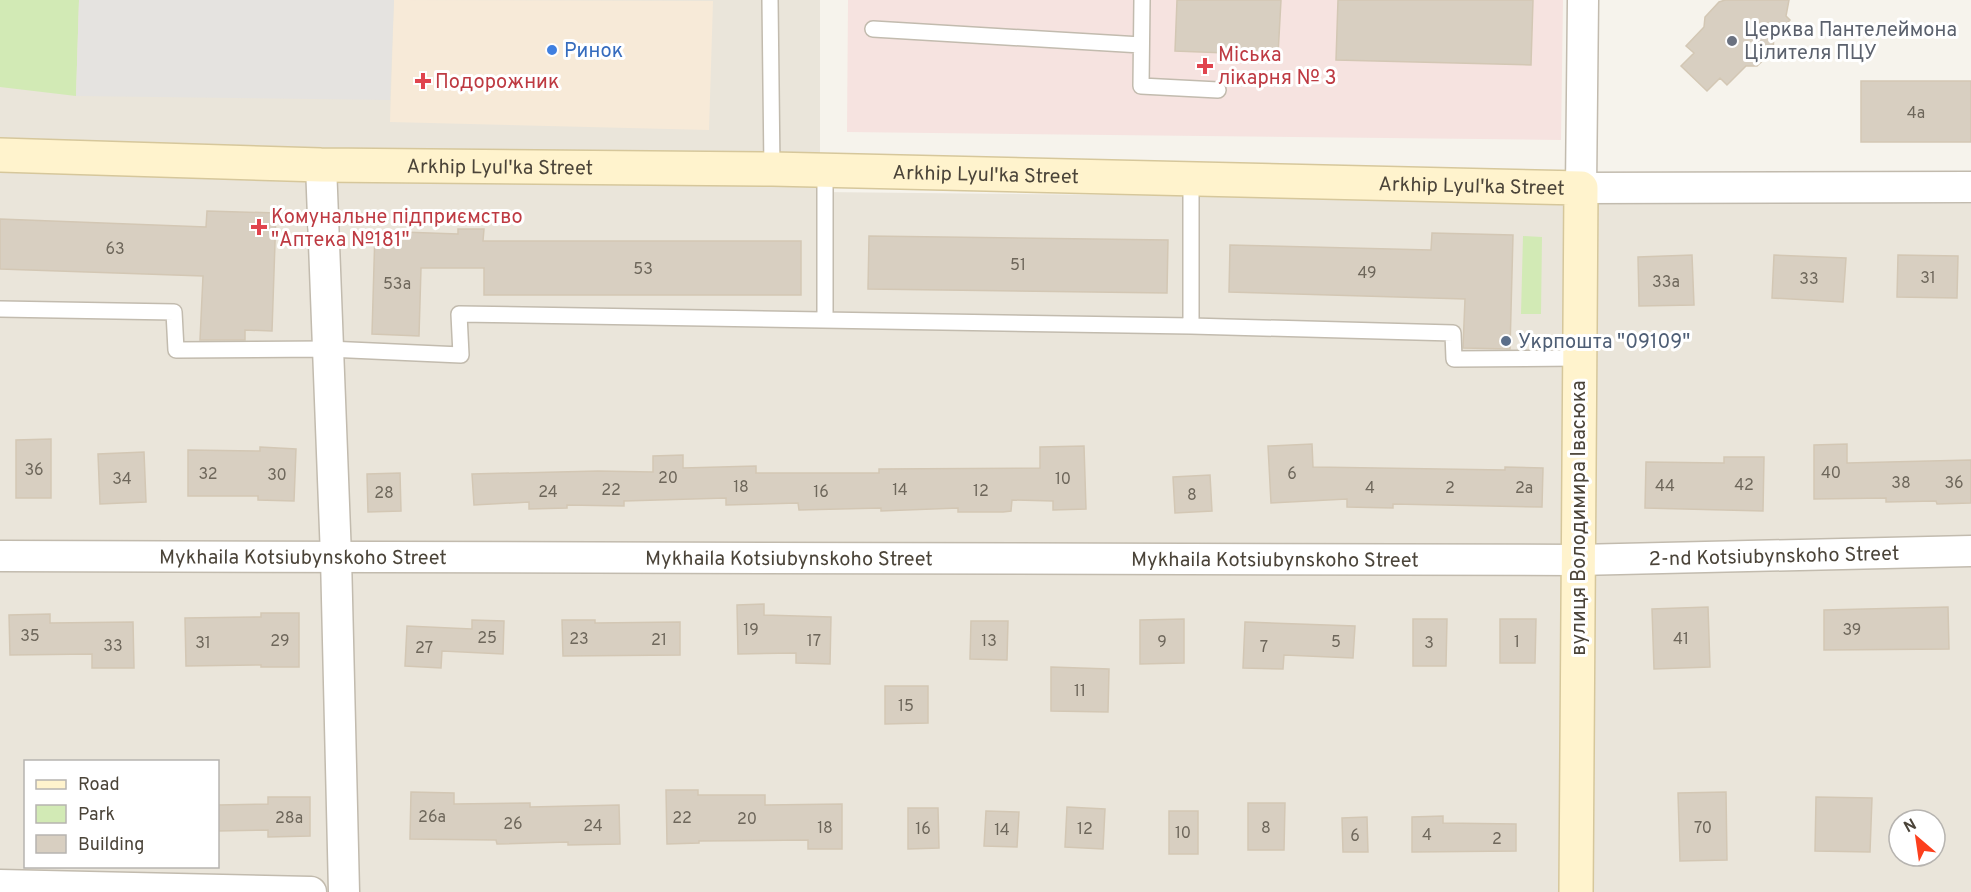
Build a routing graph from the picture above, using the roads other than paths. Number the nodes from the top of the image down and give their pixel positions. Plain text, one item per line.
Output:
1 (770, 0) edge
2 (1142, 0) edge
3 (1583, 0) edge
4 (873, 29) dead end
5 (1142, 45) junction
6 (1218, 90) dead end
7 (0, 155) edge
8 (321, 165) junction
9 (772, 169) junction
10 (825, 171) junction
11 (1191, 179) junction
12 (1581, 188) junction
13 (1971, 188) edge
14 (0, 309) edge
15 (825, 319) junction
16 (1191, 326) junction
17 (328, 349) junction
18 (1579, 358) junction
19 (1971, 551) edge
20 (0, 556) edge
21 (336, 557) junction
22 (1577, 560) junction
23 (0, 885) edge
24 (311, 892) edge
25 (344, 892) edge
26 (1576, 892) edge

1 - 9 lane
2 - 5 lane
3 - 12 street, вулиця Володимира Івасюка
4 - 5 lane
5 - 6 lane
7 - 8 street, Arkhip Lyul'ka Street
8 - 9 street, Arkhip Lyul'ka Street
8 - 17 street
9 - 10 street, Arkhip Lyul'ka Street
10 - 11 street, Arkhip Lyul'ka Street
10 - 15 lane
11 - 12 street, Arkhip Lyul'ka Street
11 - 16 lane
12 - 13 street, Arkhip Lyul'ka Street
12 - 18 street, вулиця Володимира Івасюка
14 - 17 lane
15 - 16 lane
15 - 17 lane
16 - 18 lane
17 - 21 street
18 - 22 street, вулиця Володимира Івасюка
19 - 22 street, 2-nd Kotsiubynskoho Street
20 - 21 street, Mykhaila Kotsiubynskoho Street
21 - 22 street, Mykhaila Kotsiubynskoho Street
21 - 25 street
22 - 26 street, вулиця Володимира Івасюка
23 - 24 street

